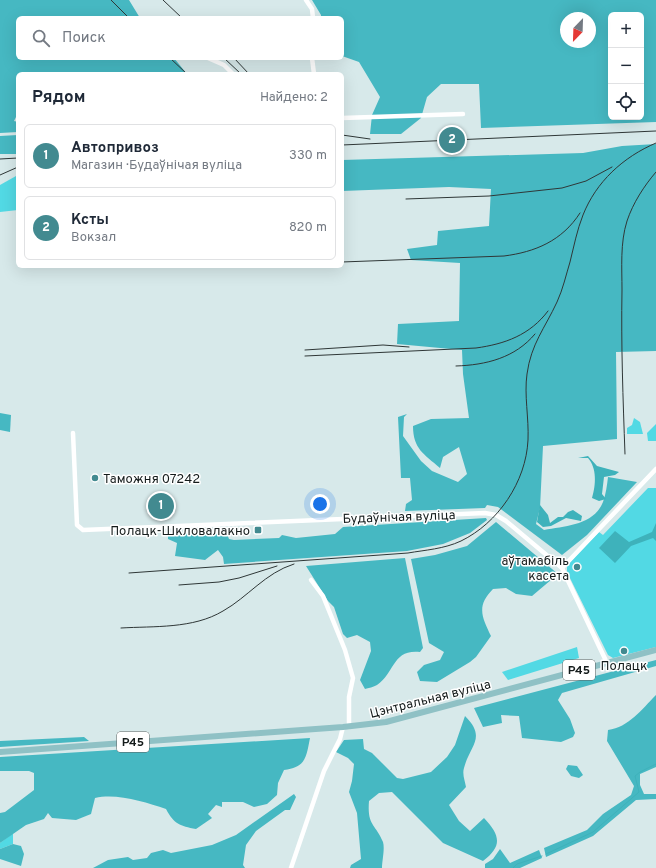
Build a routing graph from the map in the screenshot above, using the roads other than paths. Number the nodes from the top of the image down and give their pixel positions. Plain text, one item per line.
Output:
1 (306, 0) edge
2 (314, 16) edge
3 (213, 60) edge
4 (312, 60) edge
5 (231, 72) edge
6 (314, 72) edge
7 (463, 114) dead end
8 (344, 118) edge
9 (73, 433) dead end
10 (656, 469) edge
11 (562, 568) junction
12 (311, 580) dead end
13 (656, 650) edge
14 (607, 662) junction
15 (346, 727) junction
16 (0, 752) edge
17 (291, 868) edge

1 - 2 street
3 - 5 street
4 - 6 street
7 - 8 street
9 - 11 street, Будаўнічая вуліца
10 - 11 street
11 - 14 street, Будаўнічая вуліца
12 - 15 street
13 - 14 main road, Р45
14 - 15 main road, Цэнтральная вуліца / Р45
15 - 16 main road, Цэнтральная вуліца / Р45
15 - 17 street

